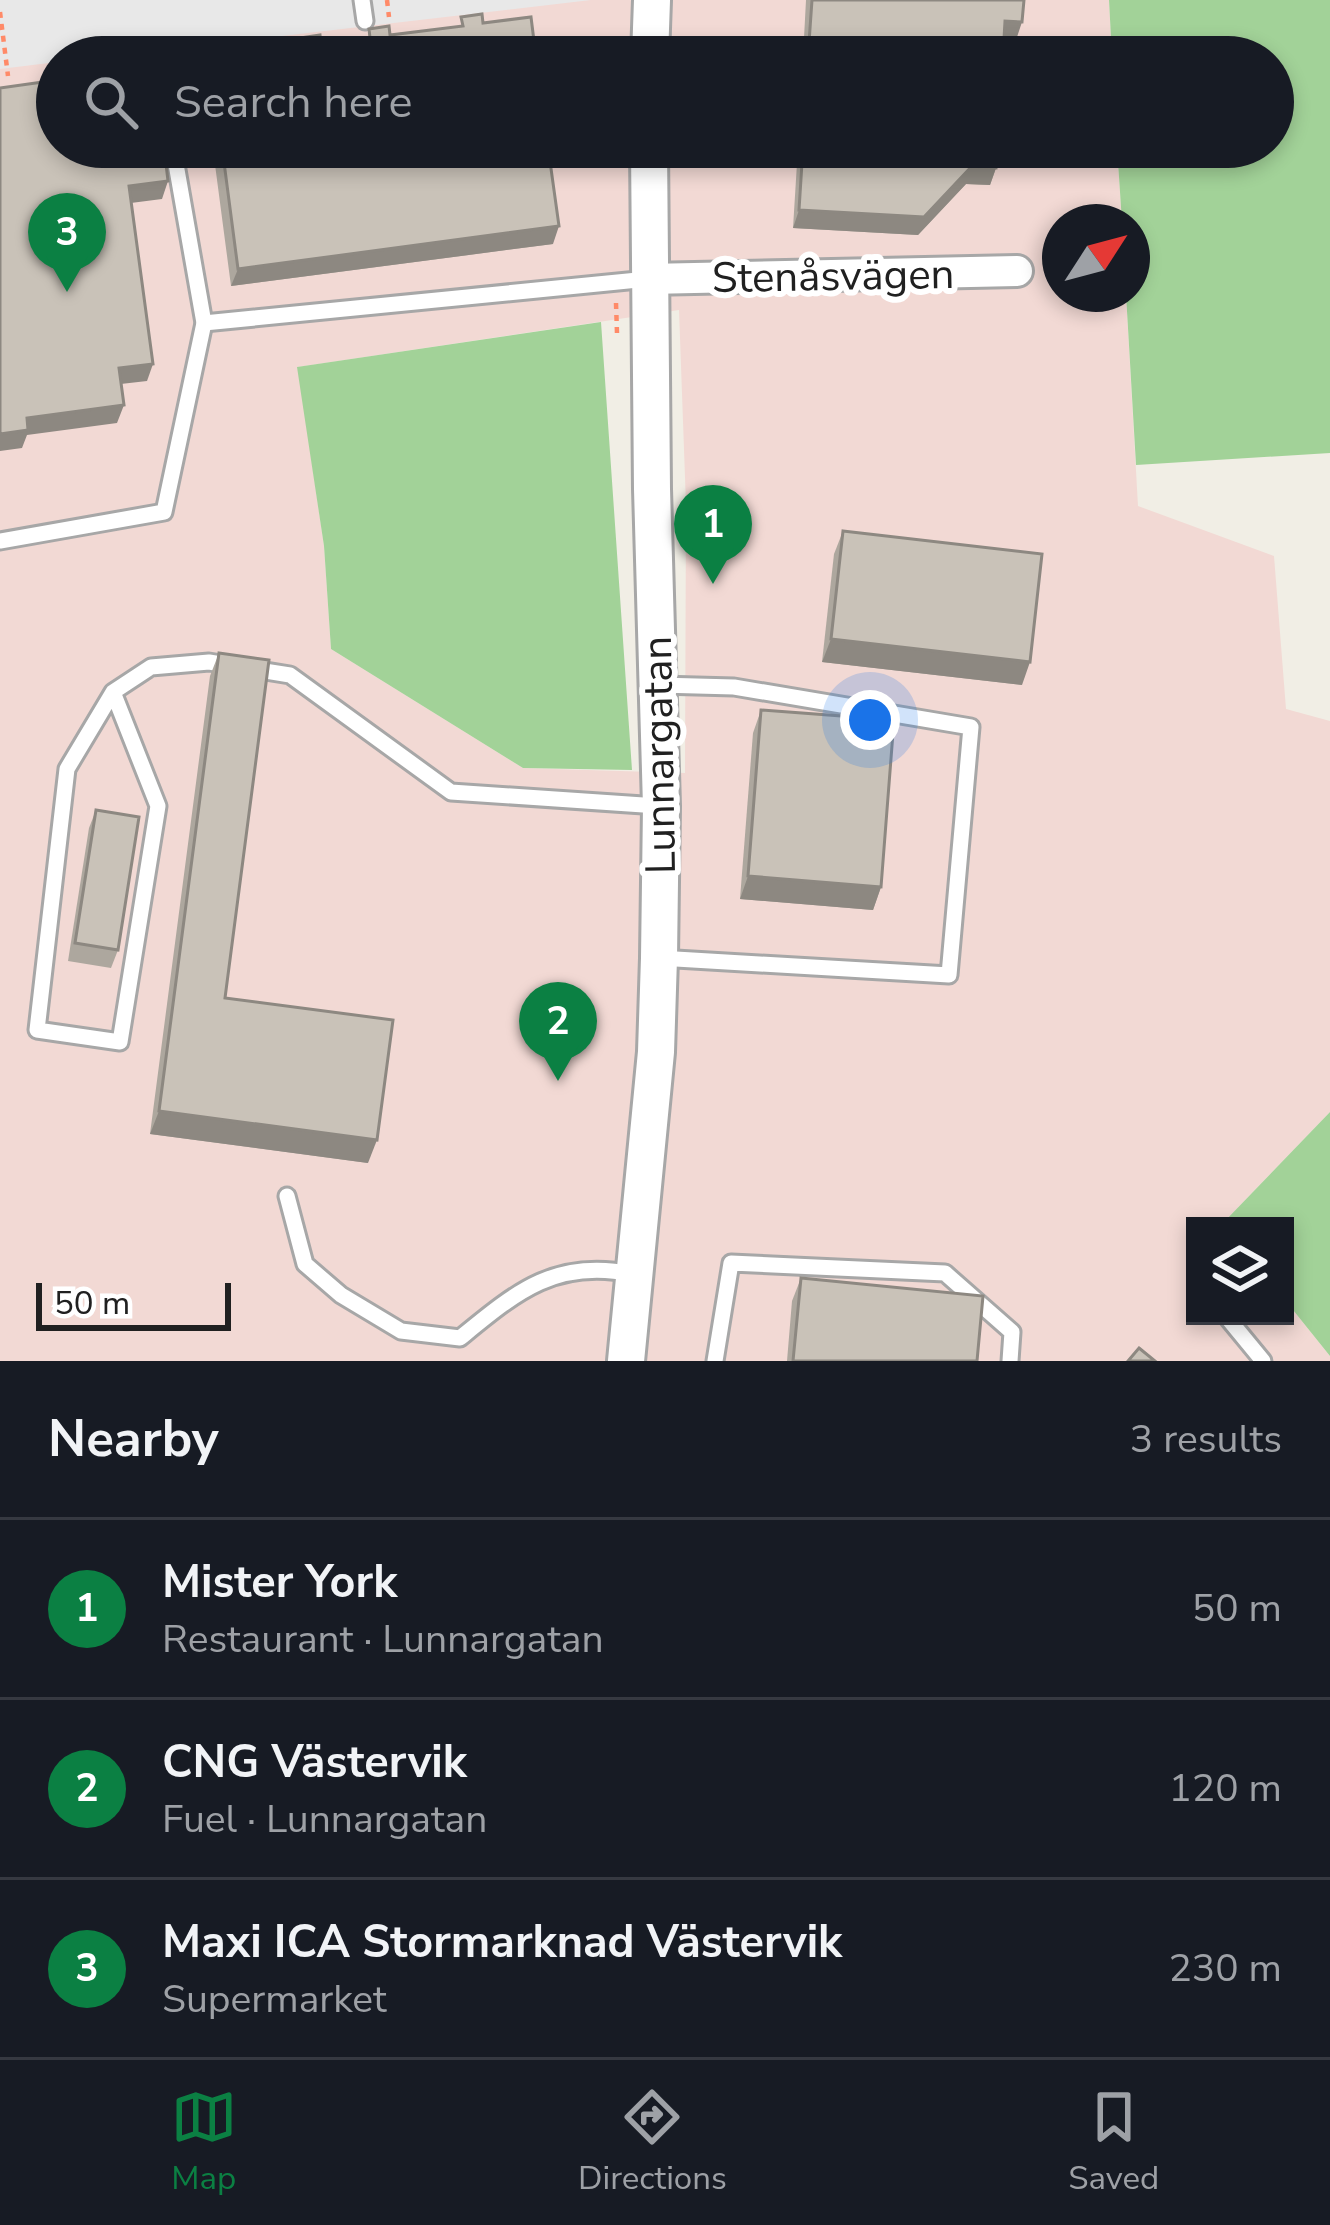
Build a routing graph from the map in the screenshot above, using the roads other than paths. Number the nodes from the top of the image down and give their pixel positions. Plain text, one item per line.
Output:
1 (362, 0) edge
2 (652, 0) edge
3 (364, 21) dead end
4 (651, 36) edge
5 (177, 168) edge
6 (649, 168) edge
7 (1017, 271) dead end
8 (648, 279) junction
9 (204, 323) junction
10 (0, 541) edge
11 (659, 685) junction
12 (113, 692) junction
13 (661, 806) junction
14 (659, 958) junction
15 (287, 1196) dead end
16 (636, 1275) junction
17 (1233, 1325) edge
18 (626, 1361) edge
19 (715, 1361) edge
20 (1010, 1361) edge
21 (1263, 1361) edge

1 - 3 lane
2 - 4 street
5 - 9 lane
6 - 8 street, Lunnargatan
7 - 8 street, Stenåsvägen
8 - 9 lane
8 - 11 street, Lunnargatan
9 - 10 lane
11 - 13 street, Lunnargatan
11 - 14 lane
12 - 12 lane
12 - 13 lane
13 - 14 street, Lunnargatan
14 - 16 street, Lunnargatan
15 - 16 lane
16 - 18 street, Lunnargatan
17 - 21 lane
19 - 20 lane

